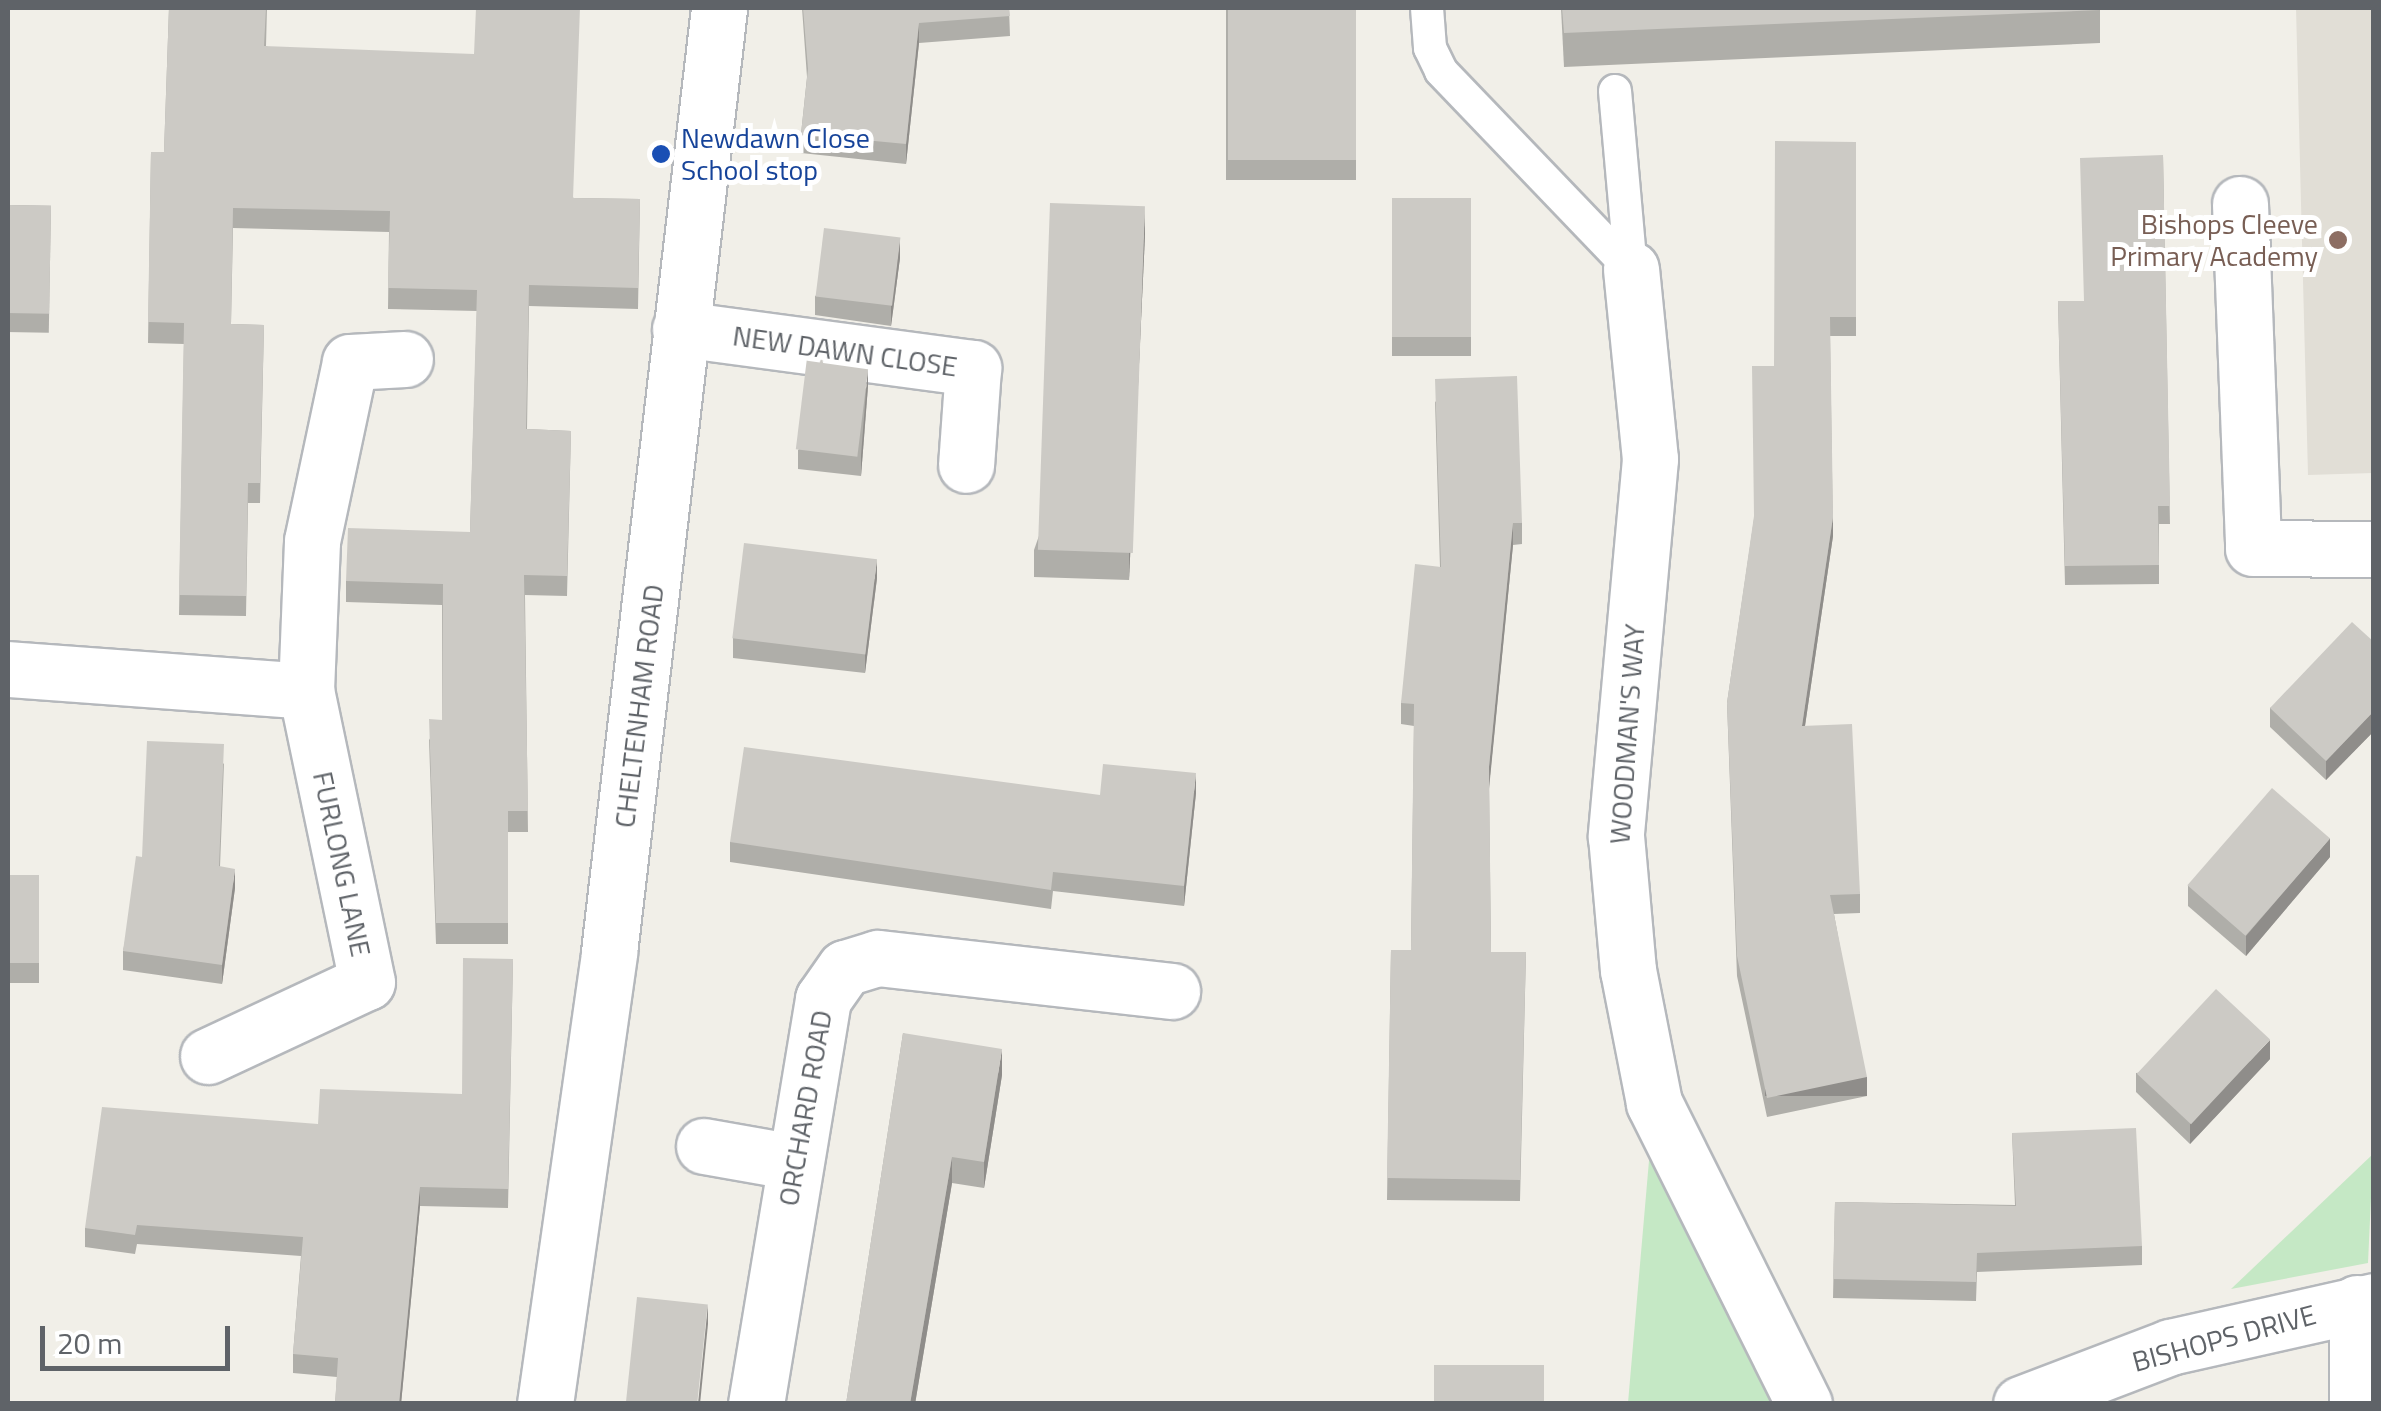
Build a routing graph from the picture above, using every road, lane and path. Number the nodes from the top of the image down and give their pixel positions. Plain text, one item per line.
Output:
1 (718, 8) edge
2 (1427, 8) edge
3 (1615, 91) dead end
4 (2240, 204) dead end
5 (1632, 268) junction
6 (680, 329) junction
7 (404, 360) dead end
8 (966, 465) dead end
9 (2374, 548) edge
10 (8, 669) edge
11 (306, 692) junction
12 (1172, 990) dead end
13 (208, 1056) dead end
14 (704, 1146) dead end
15 (795, 1162) junction
16 (2365, 1302) edge
17 (545, 1404) edge
18 (756, 1404) edge
19 (1804, 1404) edge
20 (2020, 1404) edge
21 (2357, 1404) edge

1 - 6 street, CHELTENHAM ROAD
2 - 5 lane
3 - 5 lane
4 - 9 street
5 - 19 street, WOODMAN'S WAY
6 - 8 street, NEW DAWN CLOSE
6 - 17 street, CHELTENHAM ROAD
7 - 11 street, FURLONG LANE
10 - 11 street
11 - 13 street, FURLONG LANE
12 - 15 street, ORCHARD ROAD
14 - 15 street
15 - 18 street, ORCHARD ROAD
16 - 20 street, BISHOPS DRIVE
16 - 21 street

